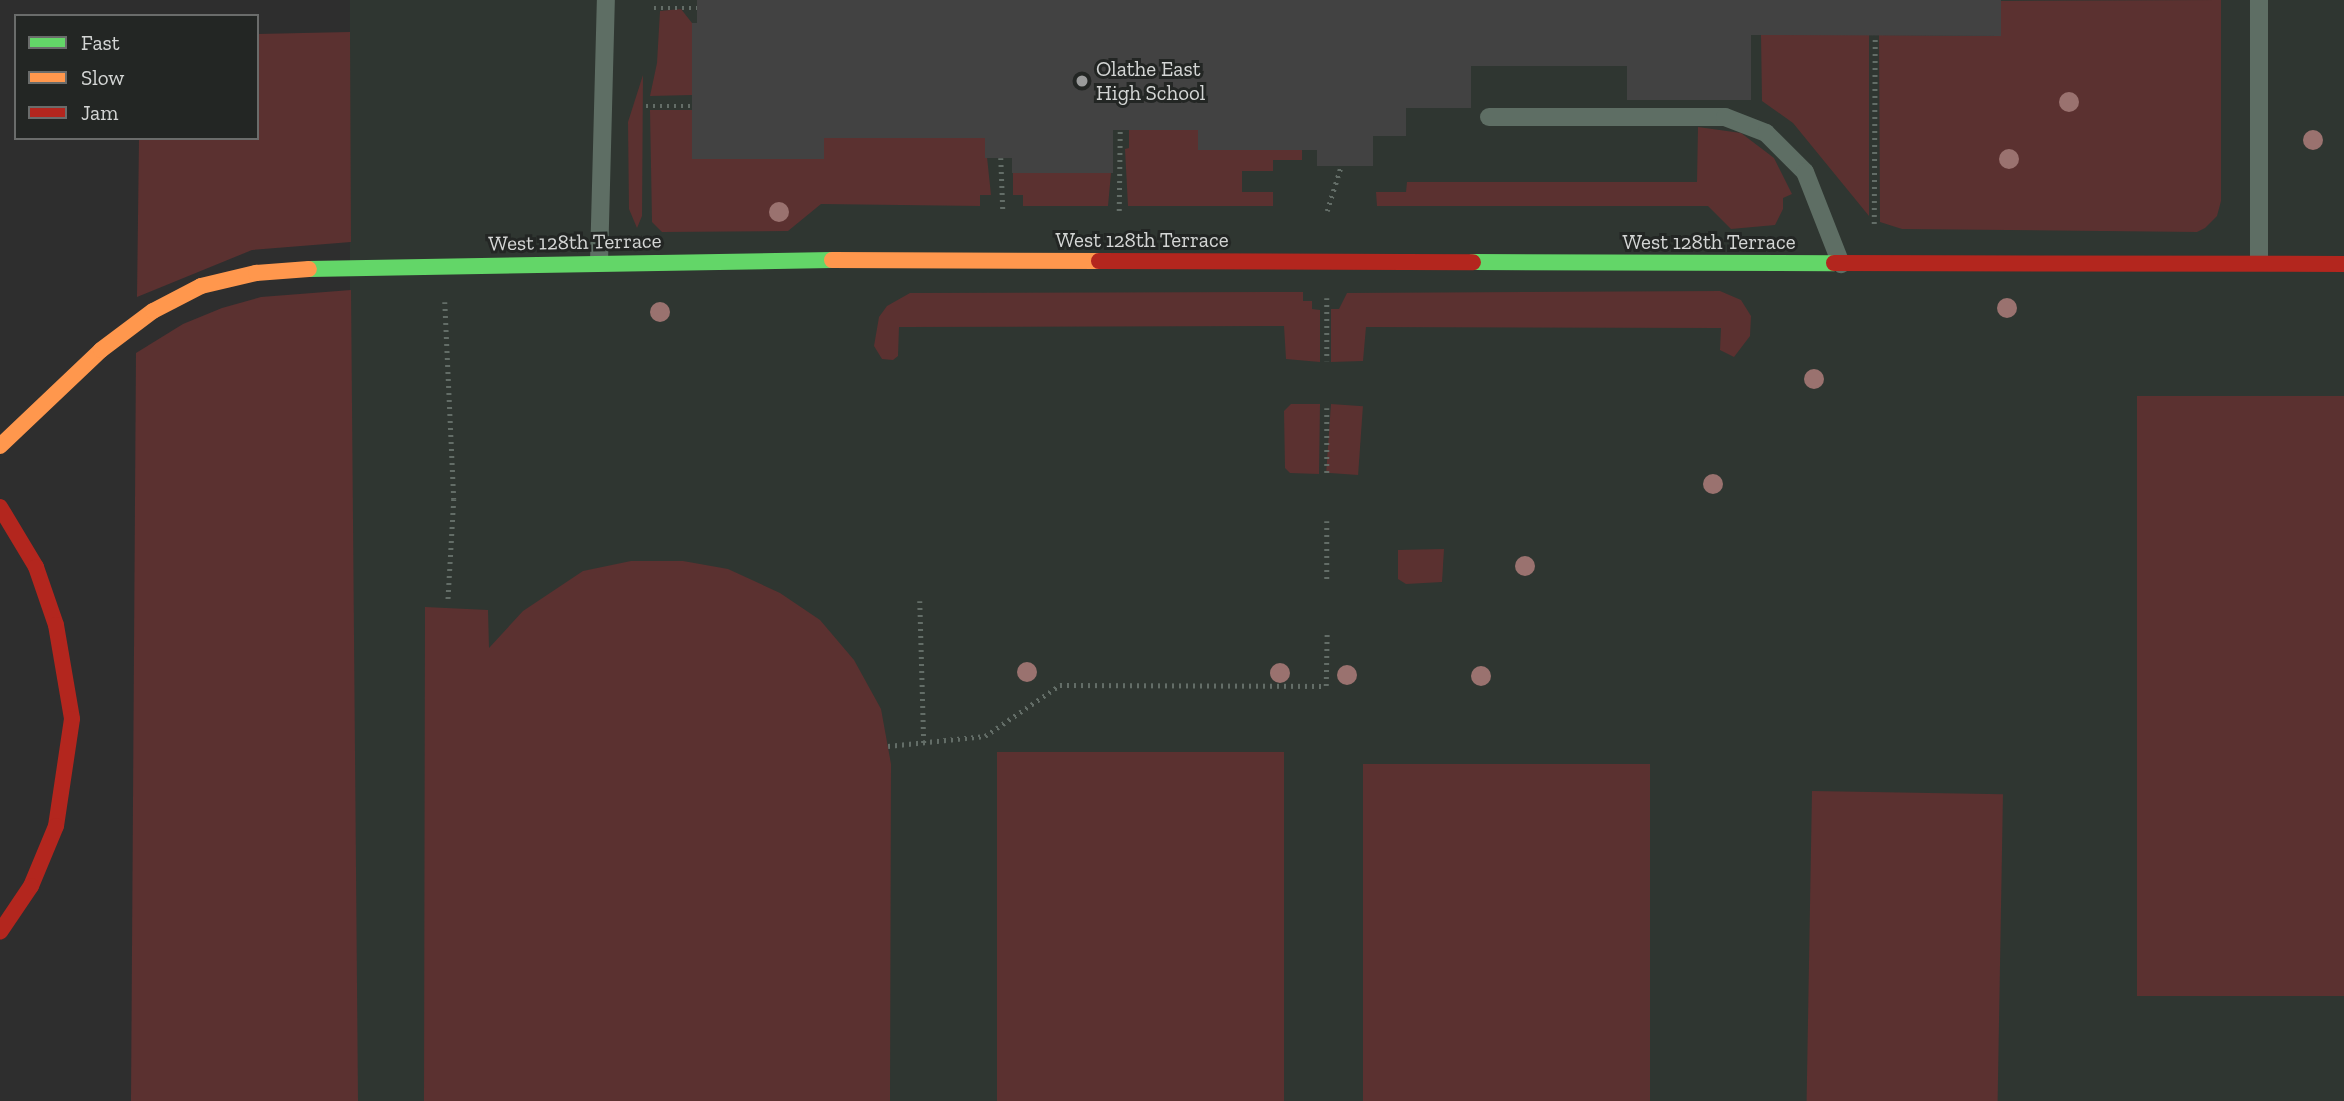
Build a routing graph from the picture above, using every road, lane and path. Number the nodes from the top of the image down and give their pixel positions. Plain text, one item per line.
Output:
1 (606, 0) edge
2 (2259, 0) edge
3 (654, 8) dead end
4 (697, 8) dead end
5 (1875, 35) dead end
6 (646, 106) dead end
7 (692, 106) dead end
8 (1489, 117) dead end
9 (1120, 130) dead end
10 (1002, 158) dead end
11 (1341, 166) dead end
12 (1003, 211) dead end
13 (1119, 211) dead end
14 (1327, 211) dead end
15 (1874, 225) dead end
16 (599, 262) junction
17 (2259, 262) junction
18 (1841, 264) junction
19 (2344, 264) edge
20 (444, 291) dead end
21 (1327, 297) dead end
22 (1327, 361) dead end
23 (1327, 408) dead end
24 (0, 446) edge
25 (1327, 473) dead end
26 (0, 507) edge
27 (1327, 521) dead end
28 (1327, 581) dead end
29 (920, 601) dead end
30 (449, 602) dead end
31 (1327, 631) dead end
32 (924, 743) junction
33 (888, 746) dead end
34 (0, 932) edge

1 - 16 lane
2 - 17 lane
3 - 4 path
5 - 15 path
6 - 7 path
8 - 18 lane
9 - 13 path
10 - 12 path
11 - 14 path
16 - 18 street, West 128th Terrace
16 - 24 street, West 128th Terrace
17 - 18 street, West 128th Terrace
17 - 19 street, West 128th Terrace
20 - 30 path
21 - 22 path
23 - 25 path
26 - 34 street
27 - 28 path
29 - 32 path
31 - 32 path
32 - 33 path

